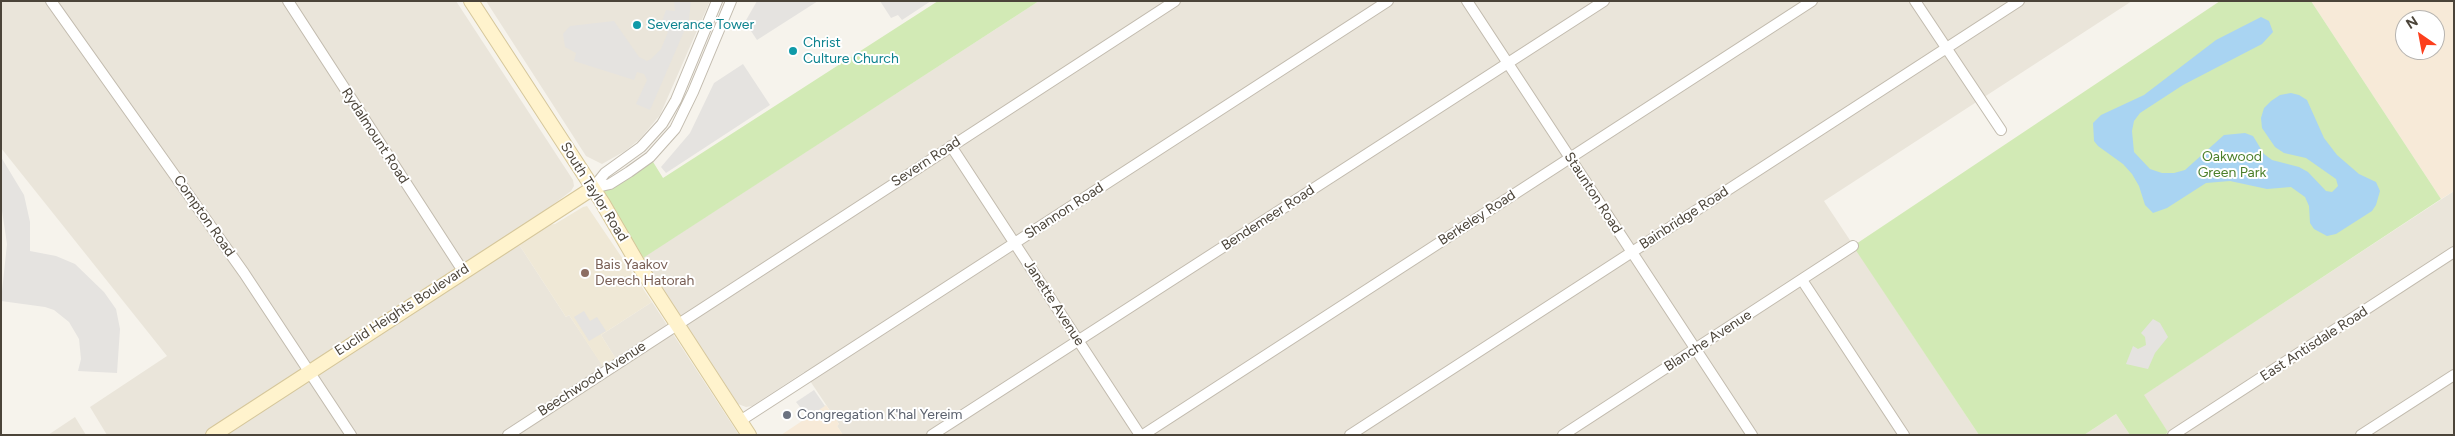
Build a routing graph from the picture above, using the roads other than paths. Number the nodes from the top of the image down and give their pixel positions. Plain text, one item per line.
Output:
1 (51, 1) edge
2 (288, 1) edge
3 (471, 1) edge
4 (717, 1) edge
5 (731, 1) edge
6 (1175, 1) edge
7 (1388, 1) edge
8 (1467, 1) edge
9 (1604, 1) edge
10 (1812, 1) edge
11 (1915, 1) edge
12 (2019, 1) edge
13 (1946, 48) junction
14 (1508, 64) junction
15 (2001, 130) dead end
16 (951, 146) junction
17 (1570, 158) junction
18 (593, 188) junction
19 (1014, 243) junction
20 (1853, 246) dead end
21 (1631, 252) junction
22 (2454, 252) edge
23 (463, 271) junction
24 (1802, 280) junction
25 (677, 324) junction
26 (1078, 340) junction
27 (1696, 349) junction
28 (310, 370) junction
29 (2454, 375) edge
30 (740, 421) junction
31 (213, 435) edge
32 (351, 435) edge
33 (508, 435) edge
34 (749, 435) edge
35 (932, 435) edge
36 (1141, 435) edge
37 (1350, 435) edge
38 (1563, 435) edge
39 (1752, 435) edge
40 (1904, 435) edge
41 (2173, 435) edge
42 (2361, 435) edge

1 - 28 street, Compton Road
2 - 23 street, Rydalmount Road
3 - 18 main road, South Taylor Road
4 - 18 street
5 - 18 street
6 - 16 street, Severn Road
7 - 19 street, Shannon Road
8 - 14 street, Staunton Road
9 - 14 street, Bendemeer Road
10 - 17 street, Berkeley Road
11 - 13 street
12 - 13 street, Bainbridge Road
13 - 15 street
13 - 21 street, Bainbridge Road
14 - 17 street, Staunton Road
14 - 26 street, Bendemeer Road
16 - 19 street, Janette Avenue
16 - 25 street, Severn Road
17 - 21 street, Staunton Road
17 - 36 street, Berkeley Road
18 - 23 main road, Euclid Heights Boulevard
18 - 25 main road, South Taylor Road
19 - 26 street, Janette Avenue
19 - 30 street, Shannon Road
20 - 24 street, Blanche Avenue
21 - 27 street, Staunton Road
21 - 37 street, Bainbridge Road
22 - 41 street, East Antisdale Road
23 - 28 main road, Euclid Heights Boulevard
24 - 27 street, Blanche Avenue
24 - 40 street
25 - 30 main road, South Taylor Road
25 - 33 street, Beechwood Avenue
26 - 35 street, Bendemeer Road
26 - 36 street, Janette Avenue
27 - 38 street, Blanche Avenue
27 - 39 street, Staunton Road
28 - 31 main road, Euclid Heights Boulevard
28 - 32 street, Compton Road
29 - 42 street
30 - 34 main road, South Taylor Road

